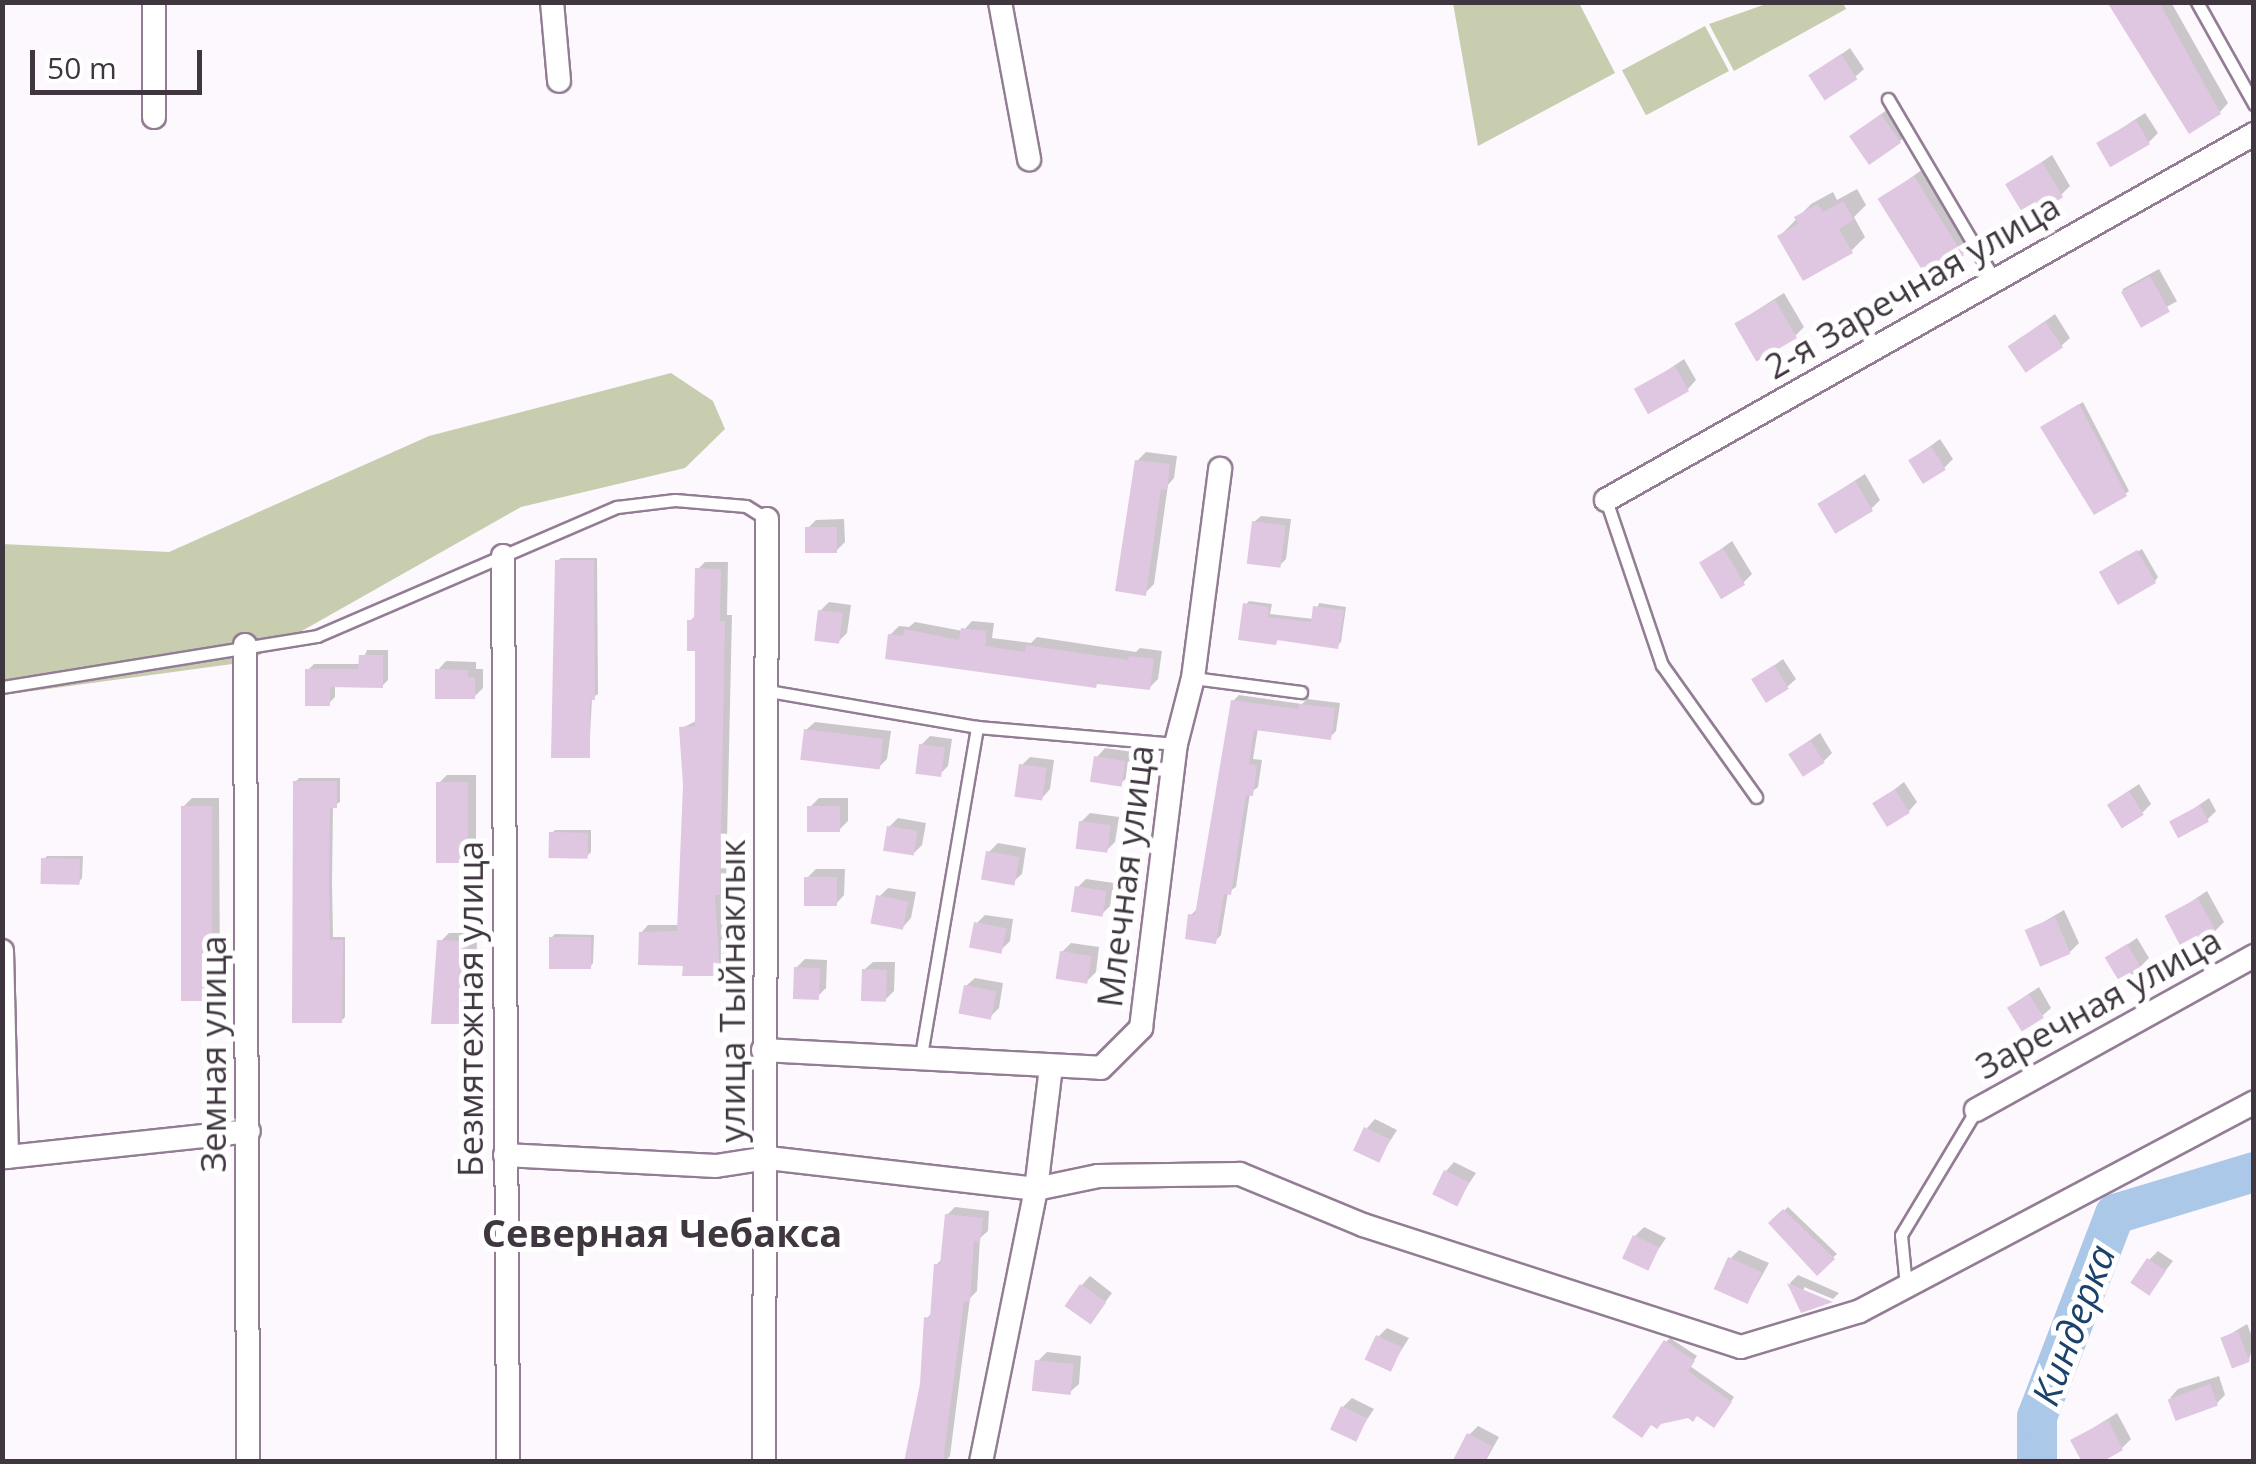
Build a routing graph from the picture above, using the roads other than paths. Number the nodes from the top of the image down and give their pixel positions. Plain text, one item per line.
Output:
1 (154, 2) edge
2 (552, 2) edge
3 (1000, 2) edge
4 (2197, 2) edge
5 (559, 81) dead end
6 (1888, 99) dead end
7 (2254, 104) edge
8 (154, 117) dead end
9 (2254, 134) edge
10 (1029, 158) dead end
11 (1994, 279) junction
12 (1220, 469) dead end
13 (1606, 500) joint
14 (767, 520) joint
15 (503, 556) junction
16 (244, 646) junction
17 (1192, 678) junction
18 (2, 686) edge
19 (769, 692) junction
20 (1301, 692) dead end
21 (977, 727) junction
22 (1176, 744) junction
23 (1756, 797) dead end
24 (2, 951) edge
25 (2254, 956) edge
26 (763, 1050) junction
27 (920, 1061) junction
28 (1051, 1067) junction
29 (2254, 1102) edge
30 (1976, 1110) joint
31 (249, 1130) junction
32 (505, 1155) junction
33 (768, 1158) junction
34 (1036, 1189) junction
35 (1906, 1286) junction
36 (248, 1462) edge
37 (508, 1462) edge
38 (764, 1462) edge
39 (981, 1462) edge

1 - 8 street
2 - 5 street
3 - 10 street
4 - 7 lane
6 - 11 lane
9 - 11 street, 2-я Заречная улица
11 - 13 street, 2-я Заречная улица
12 - 17 street, Млечная улица
13 - 23 lane
14 - 15 lane
14 - 19 street, улица Тыйнаклык
15 - 16 lane
15 - 32 street, Безмятежная улица
16 - 18 lane
16 - 31 street, Земная улица
17 - 20 lane
17 - 22 street, Млечная улица
19 - 21 lane
19 - 26 street, улица Тыйнаклык
21 - 22 lane
21 - 27 lane
22 - 28 street, Млечная улица
24 - 31 street
25 - 30 street, Заречная улица
26 - 27 street, Млечная улица
26 - 33 street, улица Тыйнаклык
27 - 28 street, Млечная улица
28 - 34 street
29 - 35 street
30 - 35 lane
31 - 36 street, Земная улица
32 - 33 street
32 - 37 street, Безмятежная улица
33 - 34 street
33 - 38 street, улица Тыйнаклык
34 - 35 street
34 - 39 street

